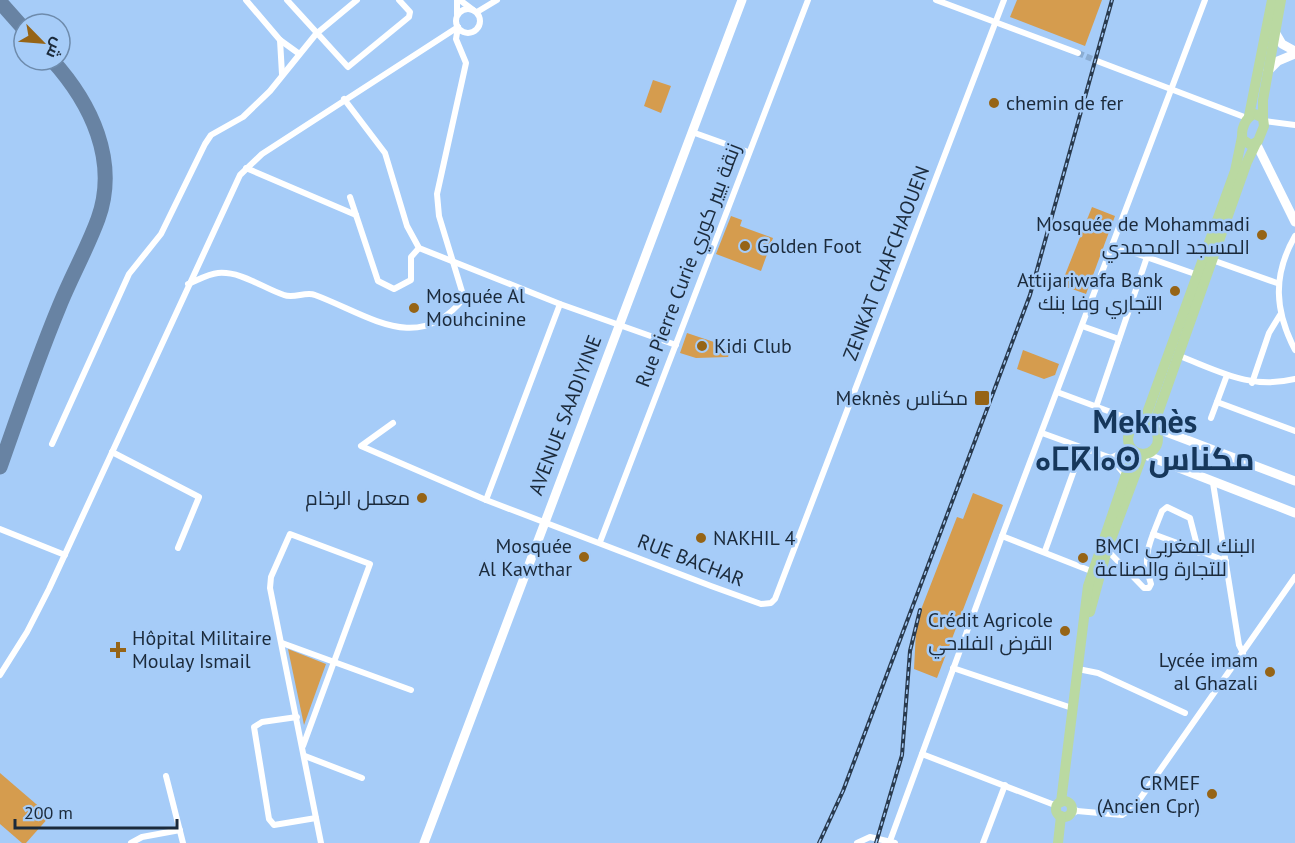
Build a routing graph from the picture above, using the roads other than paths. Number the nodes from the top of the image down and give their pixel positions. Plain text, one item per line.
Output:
1 (246, 0) edge
2 (287, 0) edge
3 (345, 0) edge
4 (357, 0) edge
5 (399, 0) edge
6 (459, 0) edge
7 (742, 0) edge
8 (808, 0) edge
9 (936, 0) edge
10 (1004, 0) edge
11 (1205, 0) edge
12 (1272, 0) edge
13 (1281, 0) edge
14 (496, 1) edge
15 (350, 6) junction
16 (477, 14) junction
17 (457, 18) junction
18 (996, 22) junction
19 (458, 27) junction
20 (464, 32) junction
21 (1275, 32) junction
22 (316, 34) junction
23 (280, 40) junction
24 (459, 44) junction
25 (1295, 52) edge
26 (298, 53) junction
27 (1078, 53) tunnel mouth
28 (1097, 61) tunnel mouth
29 (1268, 71) junction
30 (282, 74) junction
31 (1170, 88) junction
32 (344, 99) junction
33 (1248, 117) junction
34 (1264, 119) junction
35 (1295, 125) edge
36 (692, 132) junction
37 (1242, 137) junction
38 (1256, 143) junction
39 (748, 152) junction
40 (246, 168) junction
41 (350, 197) dead end
42 (1294, 213) edge
43 (356, 215) junction
44 (1295, 236) edge
45 (1112, 245) junction
46 (419, 248) junction
47 (1147, 257) junction
48 (1212, 260) junction
49 (455, 264) junction
50 (195, 269) junction
51 (211, 274) junction
52 (1198, 275) junction
53 (1277, 283) junction
54 (188, 284) junction
55 (560, 304) junction
56 (1280, 315) junction
57 (618, 326) junction
58 (1082, 326) junction
59 (1119, 339) junction
60 (676, 345) junction
61 (1295, 350) edge
62 (1177, 355) junction
63 (1227, 375) junction
64 (1295, 379) edge
65 (1252, 383) junction
66 (1057, 392) junction
67 (1217, 402) junction
68 (1096, 407) junction
69 (1211, 418) dead end
70 (393, 423) dead end
71 (1148, 426) junction
72 (1295, 431) edge
73 (1042, 433) junction
74 (52, 444) dead end
75 (1082, 448) junction
76 (1136, 451) junction
77 (112, 452) junction
78 (1110, 458) junction
79 (1126, 476) junction
80 (1295, 481) edge
81 (1213, 483) junction
82 (486, 500) junction
83 (1295, 513) edge
84 (544, 522) junction
85 (0, 529) edge
86 (1153, 534) junction
87 (1002, 536) junction
88 (600, 542) junction
89 (178, 548) dead end
90 (1107, 550) junction
91 (1045, 551) junction
92 (1199, 553) junction
93 (65, 555) junction
94 (1226, 561) junction
95 (1091, 571) junction
96 (1295, 577) edge
97 (1292, 587) edge
98 (771, 603) joint
99 (282, 643) junction
100 (1243, 653) junction
101 (333, 663) junction
102 (953, 668) junction
103 (1083, 670) junction
104 (0, 675) edge
105 (411, 690) dead end
106 (1072, 708) junction
107 (1185, 712) dead end
108 (297, 717) junction
109 (303, 746) junction
110 (922, 754) junction
111 (305, 756) junction
112 (166, 776) dead end
113 (362, 778) dead end
114 (1005, 785) junction
115 (1067, 809) junction
116 (316, 818) junction
117 (180, 830) junction
118 (870, 840) edge
119 (893, 842) edge
120 (131, 843) edge
121 (183, 843) edge
122 (321, 843) edge
123 (424, 843) edge
124 (857, 843) edge
125 (983, 843) edge
126 (1058, 843) edge
127 (1064, 843) edge

1 - 23 street
2 - 22 street
3 - 15 street
4 - 15 street
5 - 22 street
6 - 16 street
6 - 17 street
7 - 36 main road, AVENUE SAADIYINE
8 - 39 street, Rue Pierre Curie زنقة بيير كوري
9 - 18 street
10 - 18 street, ZENKAT CHAFCHAOUEN
11 - 31 street
12 - 33 main road
13 - 21 main road
14 - 16 street
15 - 22 street
16 - 17 street
16 - 20 street
17 - 19 street
18 - 27 street
18 - 98 street, ZENKAT CHAFCHAOUEN
19 - 20 street
19 - 24 street
19 - 32 street
20 - 24 street
21 - 25 main road
21 - 29 main road
22 - 26 street
23 - 26 street
23 - 30 street
24 - 49 street
25 - 29 main road
26 - 30 street
28 - 31 street
29 - 34 main road
30 - 74 street
31 - 33 street
31 - 45 street
32 - 40 street
32 - 46 street
33 - 34 main road
33 - 37 main road
34 - 35 street
34 - 38 main road
36 - 39 street
36 - 57 main road, AVENUE SAADIYINE
37 - 38 main road
37 - 52 main road
38 - 42 main road
38 - 48 main road
39 - 60 street, Rue Pierre Curie زنقة بيير كوري
40 - 43 street
40 - 50 street
41 - 43 street
43 - 46 street
44 - 53 street
45 - 47 street
45 - 58 street
46 - 49 street
47 - 52 street
47 - 59 street
48 - 53 street
48 - 62 main road
49 - 51 street
49 - 55 street
50 - 51 street
50 - 54 street
51 - 54 street
52 - 71 main road
53 - 56 street
54 - 77 street
55 - 57 street
55 - 82 street
56 - 61 street
56 - 65 street
57 - 60 street
57 - 84 main road, AVENUE SAADIYINE
58 - 59 street
58 - 66 street
59 - 68 street
60 - 88 street, Rue Pierre Curie زنقة بيير كوري
62 - 63 street
62 - 71 main road
63 - 65 street
63 - 67 street
64 - 65 street
66 - 68 street
66 - 73 street
67 - 69 street
67 - 72 street
68 - 71 street
70 - 82 street, RUE BACHAR
71 - 76 main road
71 - 76 main road
71 - 80 main road
73 - 75 street
73 - 87 street
75 - 78 street
75 - 91 street
76 - 78 street
76 - 79 main road
76 - 81 main road
76 - 90 main road
77 - 89 street
77 - 93 street
78 - 79 street
79 - 95 main road
81 - 83 main road
81 - 94 street
82 - 84 street, RUE BACHAR
84 - 88 street, RUE BACHAR
84 - 123 main road, AVENUE SAADIYINE
85 - 93 street
86 - 90 street
86 - 92 street
86 - 92 street
87 - 91 street
87 - 102 street
88 - 98 street, RUE BACHAR
90 - 103 main road
91 - 95 street
92 - 94 street
93 - 104 street
94 - 100 street
95 - 106 main road
96 - 97 street
97 - 100 street
99 - 101 street
99 - 101 street
99 - 108 street
100 - 115 street
101 - 105 street
101 - 109 street
102 - 106 street
102 - 110 street
103 - 107 street
103 - 115 main road
106 - 115 main road
108 - 109 street
108 - 116 street
109 - 111 street
110 - 114 street
110 - 119 street
111 - 113 street
111 - 116 street
112 - 117 street
114 - 115 street
114 - 125 street
115 - 126 main road
115 - 127 main road
116 - 122 street
117 - 120 street
117 - 121 street
118 - 119 street
118 - 124 street

